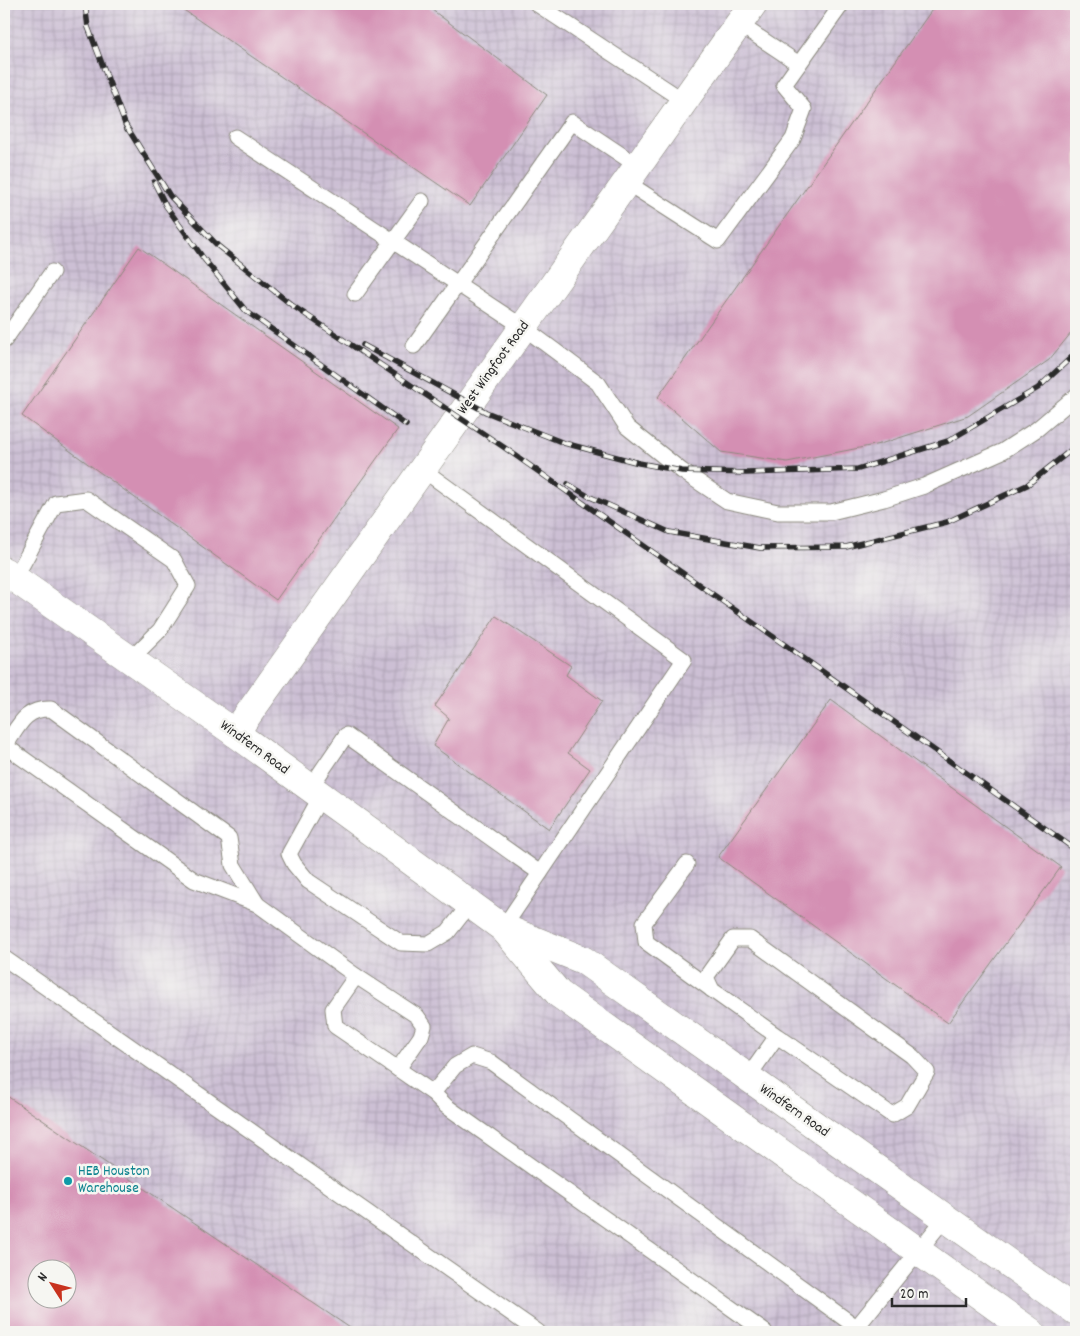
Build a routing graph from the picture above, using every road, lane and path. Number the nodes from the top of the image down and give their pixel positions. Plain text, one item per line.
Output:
1 (537, 4) edge
2 (842, 4) edge
3 (746, 14) edge
4 (799, 64) junction
5 (684, 101) junction
6 (235, 137) dead end
7 (632, 174) junction
8 (422, 201) dead end
9 (393, 241) junction
10 (52, 272) dead end
11 (458, 284) junction
12 (355, 294) dead end
13 (523, 327) junction
14 (4, 341) edge
15 (414, 346) dead end
16 (1076, 396) edge
17 (422, 469) junction
18 (9, 574) edge
19 (130, 660) junction
20 (235, 733) junction
21 (5, 745) edge
22 (315, 792) junction
23 (687, 864) dead end
24 (540, 873) junction
25 (257, 904) junction
26 (470, 904) junction
27 (503, 928) junction
28 (4, 958) edge
29 (356, 976) junction
30 (712, 990) junction
31 (777, 1036) junction
32 (398, 1069) junction
33 (748, 1078) junction
34 (433, 1093) junction
35 (945, 1218) junction
36 (919, 1252) junction
37 (1076, 1311) edge
38 (1016, 1328) edge
39 (860, 1330) edge
40 (538, 1332) edge
41 (766, 1332) edge

1 - 5 lane
2 - 4 lane
3 - 4 lane
3 - 5 street, West Wingfoot Road
4 - 7 lane
5 - 7 street, West Wingfoot Road
6 - 9 lane
7 - 11 lane
7 - 13 street, West Wingfoot Road
8 - 9 lane
9 - 11 lane
9 - 12 lane
10 - 14 lane
11 - 13 lane
11 - 15 lane
13 - 16 lane
13 - 17 street, West Wingfoot Road
17 - 20 street, West Wingfoot Road
17 - 24 lane
18 - 19 street, Windfern Road
18 - 19 lane
19 - 20 street, Windfern Road
20 - 22 street, Windfern Road
21 - 25 lane
21 - 25 lane
22 - 24 lane
22 - 26 street, Windfern Road
22 - 26 lane
23 - 30 lane
24 - 27 lane
25 - 29 lane
26 - 27 street, Windfern Road
27 - 33 street, Windfern Road
27 - 36 street, Windfern Road
28 - 40 lane
29 - 32 lane
29 - 32 lane
30 - 31 lane
30 - 31 lane
31 - 33 lane
32 - 34 lane
33 - 35 street, Windfern Road
34 - 39 lane
34 - 41 lane
35 - 36 lane
35 - 37 street, Windfern Road
36 - 38 street, Windfern Road
36 - 39 lane

